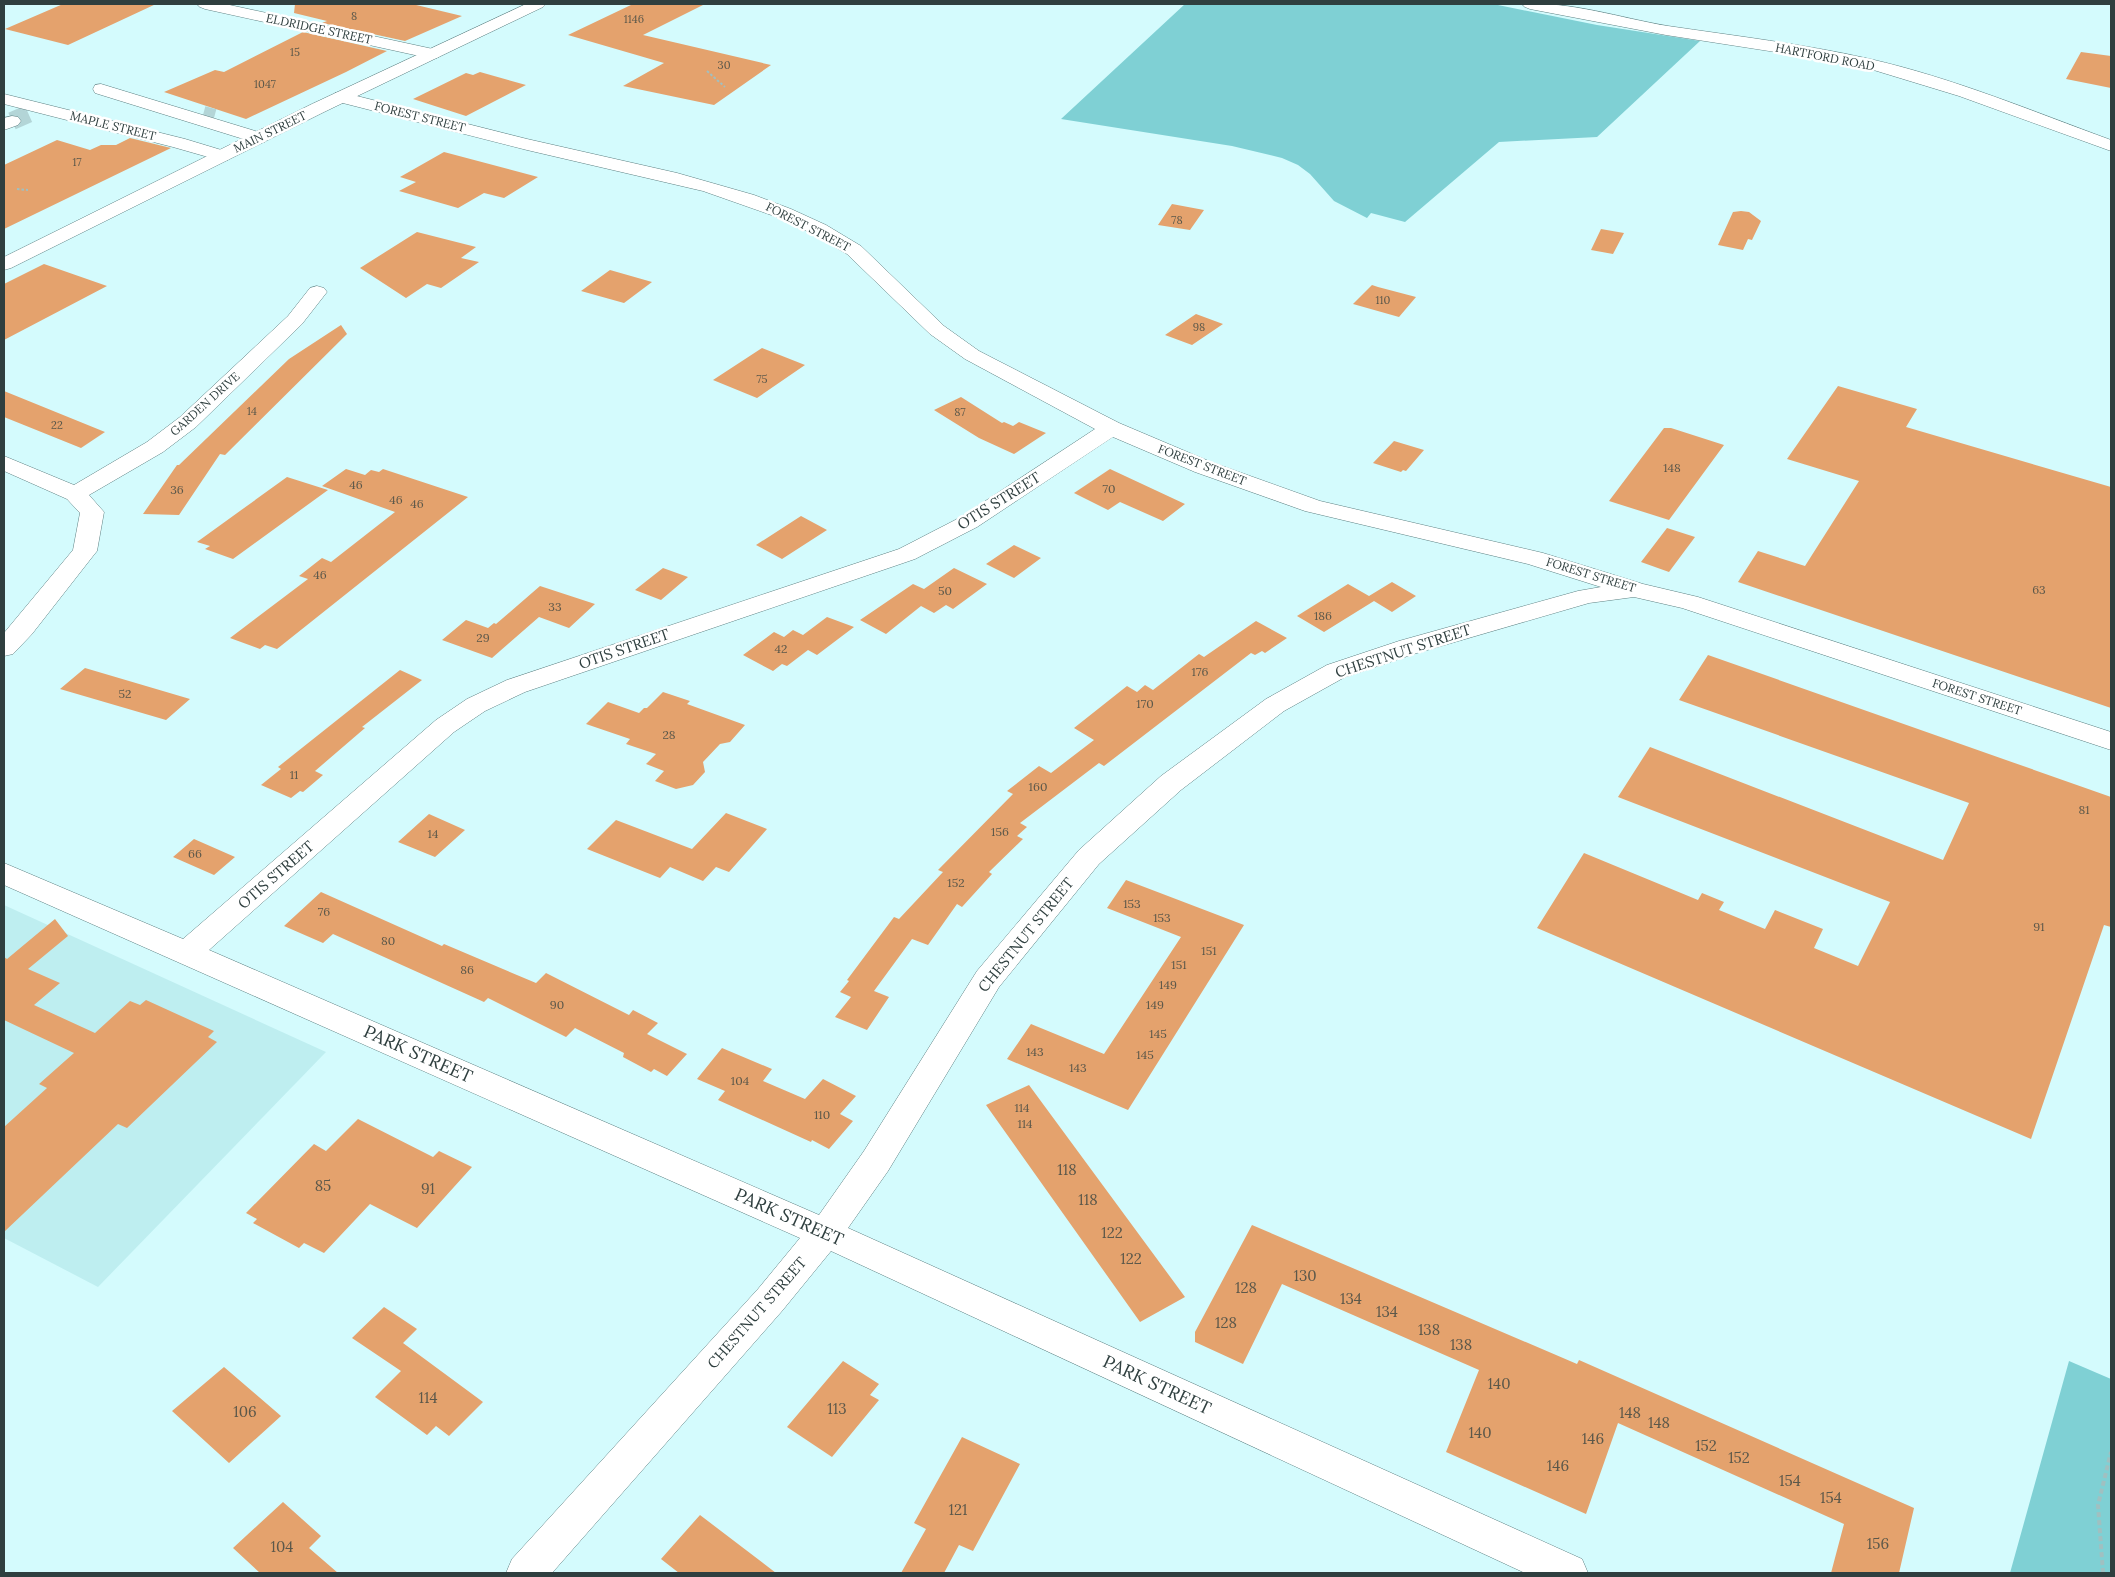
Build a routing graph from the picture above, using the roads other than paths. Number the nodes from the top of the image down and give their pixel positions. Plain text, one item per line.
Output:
1 (205, 4) edge
2 (538, 4) edge
3 (1530, 4) edge
4 (433, 54) junction
5 (341, 97) junction
6 (4, 98) tunnel mouth
7 (265, 135) junction
8 (2111, 146) edge
9 (222, 156) junction
10 (4, 264) edge
11 (317, 292) dead end
12 (1111, 428) junction
13 (4, 463) edge
14 (75, 494) junction
15 (1636, 590) junction
16 (4, 648) edge
17 (2111, 741) edge
18 (4, 873) edge
19 (187, 953) junction
20 (825, 1233) junction
21 (526, 1573) edge
22 (1568, 1573) edge

1 - 4 street, ELDRIDGE STREET
2 - 4 street, MAIN STREET
3 - 8 street, HARTFORD ROAD
4 - 5 street, MAIN STREET
5 - 7 street, MAIN STREET
5 - 12 street, FOREST STREET
6 - 9 street, MAPLE STREET
7 - 7 street
7 - 9 street, MAIN STREET
9 - 10 street, MAIN STREET
11 - 14 street, GARDEN DRIVE
12 - 15 street, FOREST STREET
12 - 19 street, OTIS STREET
13 - 14 street
14 - 16 street
15 - 17 street, FOREST STREET
15 - 20 street, CHESTNUT STREET
18 - 19 street, PARK STREET
19 - 20 street, PARK STREET
20 - 21 street, CHESTNUT STREET
20 - 22 street, PARK STREET

